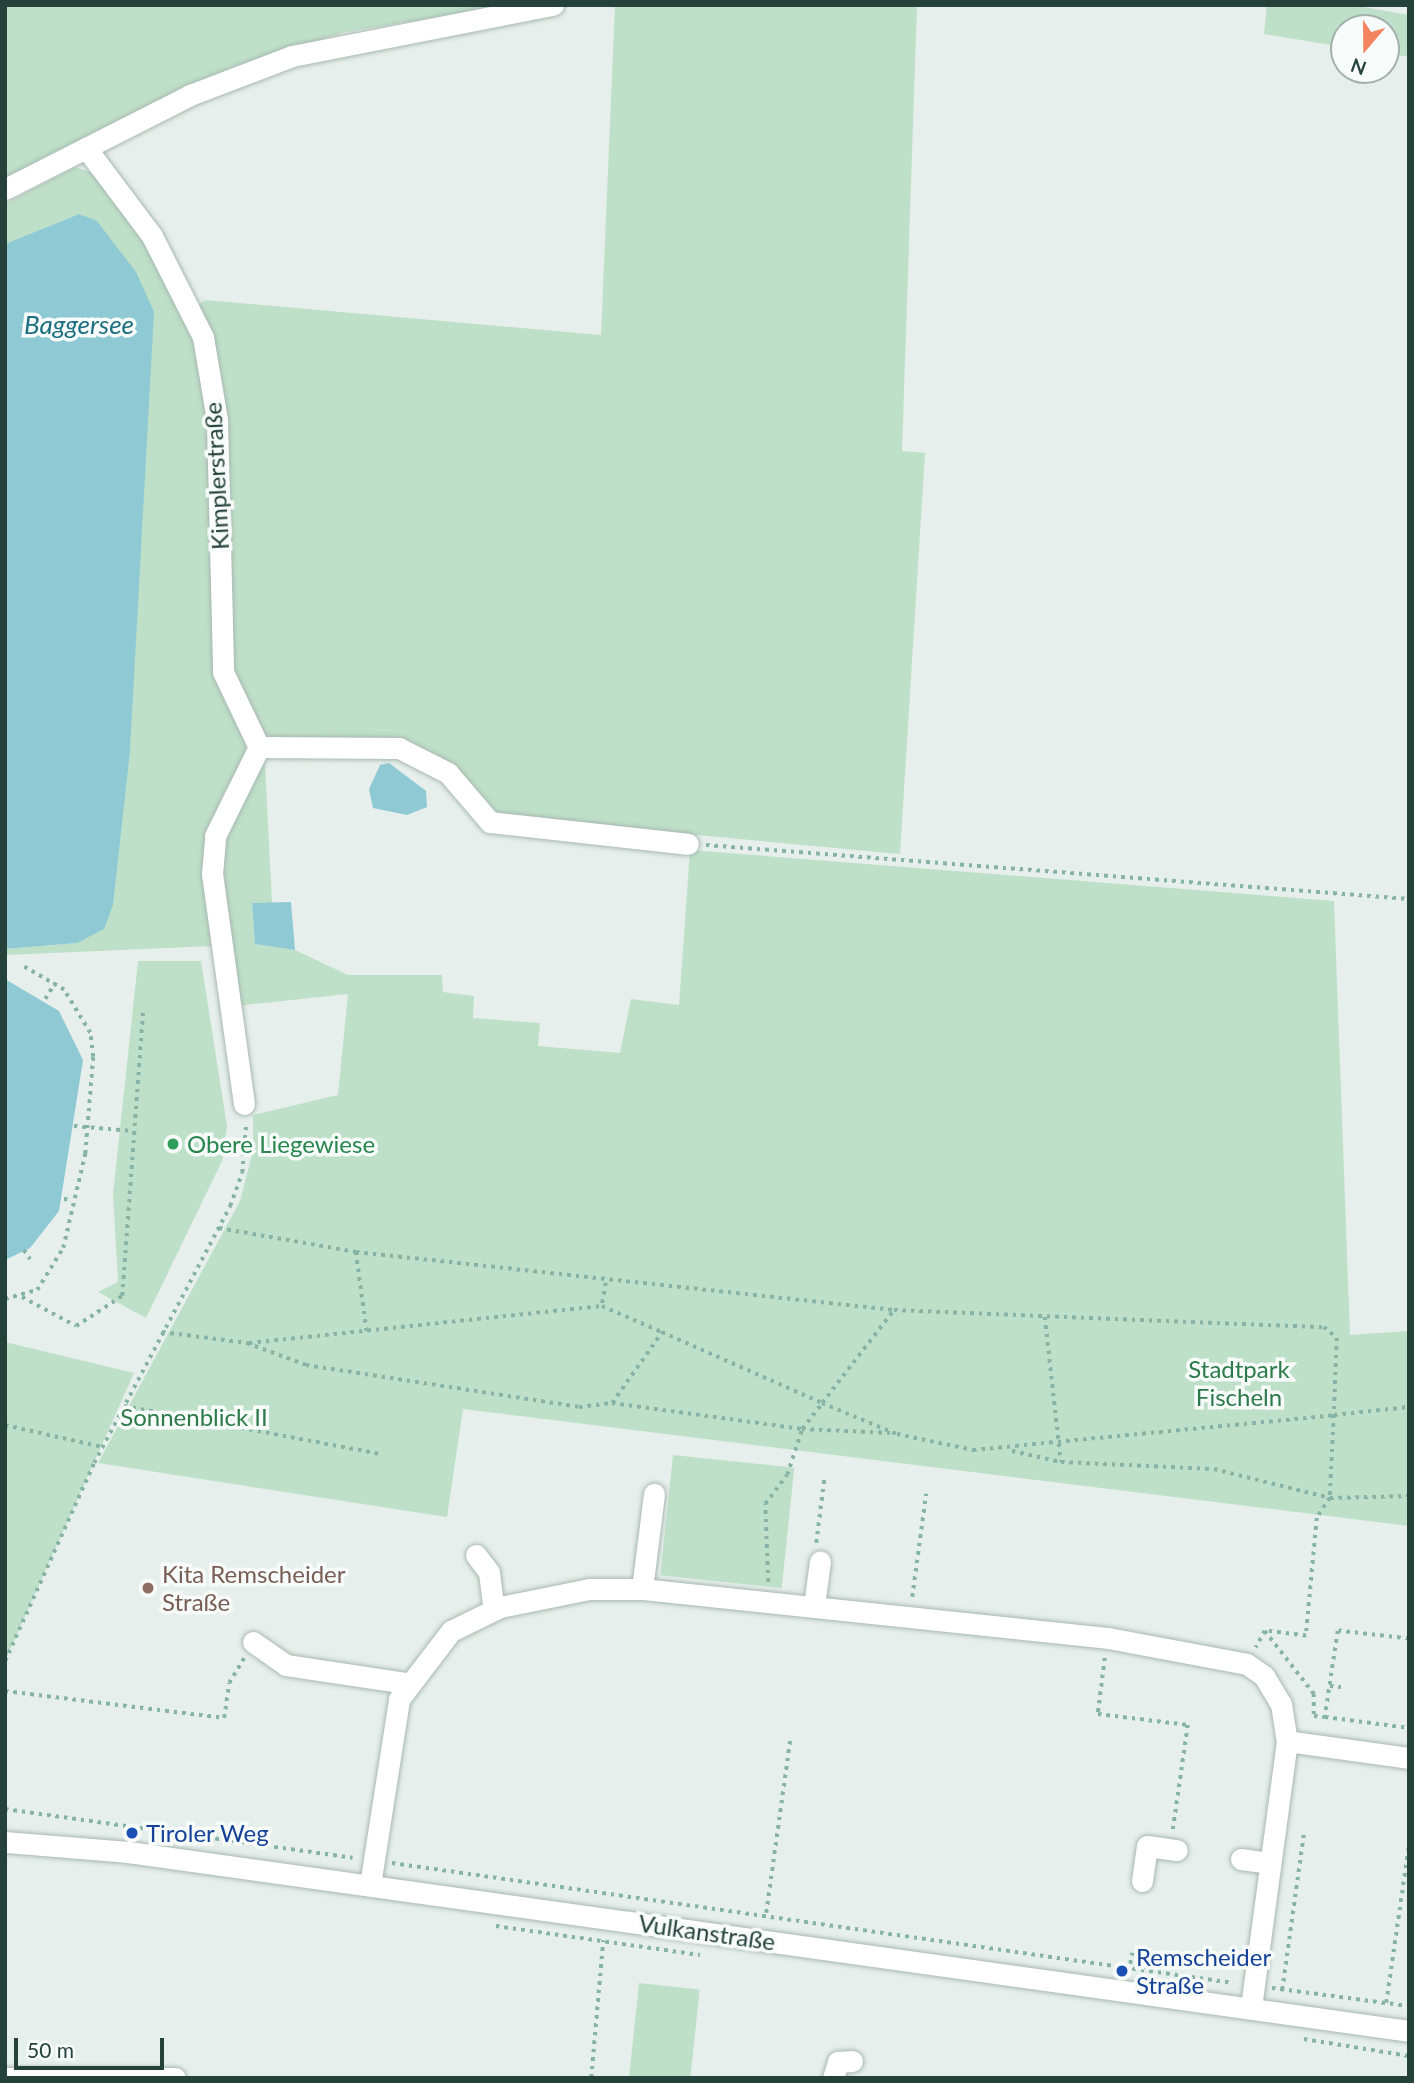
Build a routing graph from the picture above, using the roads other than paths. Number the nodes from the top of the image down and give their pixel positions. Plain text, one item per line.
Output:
1 (553, 5) edge
2 (86, 148) junction
3 (5, 189) edge
4 (259, 747) junction
5 (688, 844) road end
6 (244, 1104) road end
7 (654, 1494) dead end
8 (476, 1555) dead end
9 (820, 1562) road end
10 (642, 1589) junction
11 (814, 1606) junction
12 (494, 1610) junction
13 (253, 1642) road end
14 (407, 1683) junction
15 (1287, 1741) junction
16 (1409, 1758) edge
17 (5, 1842) edge
18 (1174, 1850) road end
19 (1241, 1859) dead end
20 (1269, 1863) junction
21 (1142, 1881) dead end
22 (370, 1885) junction
23 (1251, 2009) junction
24 (1409, 2031) edge
25 (852, 2061) dead end
26 (5, 2078) edge
27 (175, 2078) edge
28 (833, 2078) edge

1 - 2 street
2 - 3 street
2 - 4 street, Kimplerstraße
4 - 5 street
4 - 6 street
7 - 10 street
8 - 12 street
9 - 11 street
10 - 11 street
10 - 12 street
11 - 15 street
12 - 14 street
13 - 14 street
14 - 22 street
15 - 16 street
15 - 20 street
17 - 22 street, Vulkanstraße
18 - 21 street
19 - 20 street
20 - 23 street
22 - 23 street, Vulkanstraße
23 - 24 street, Vulkanstraße
25 - 28 street
26 - 27 street

